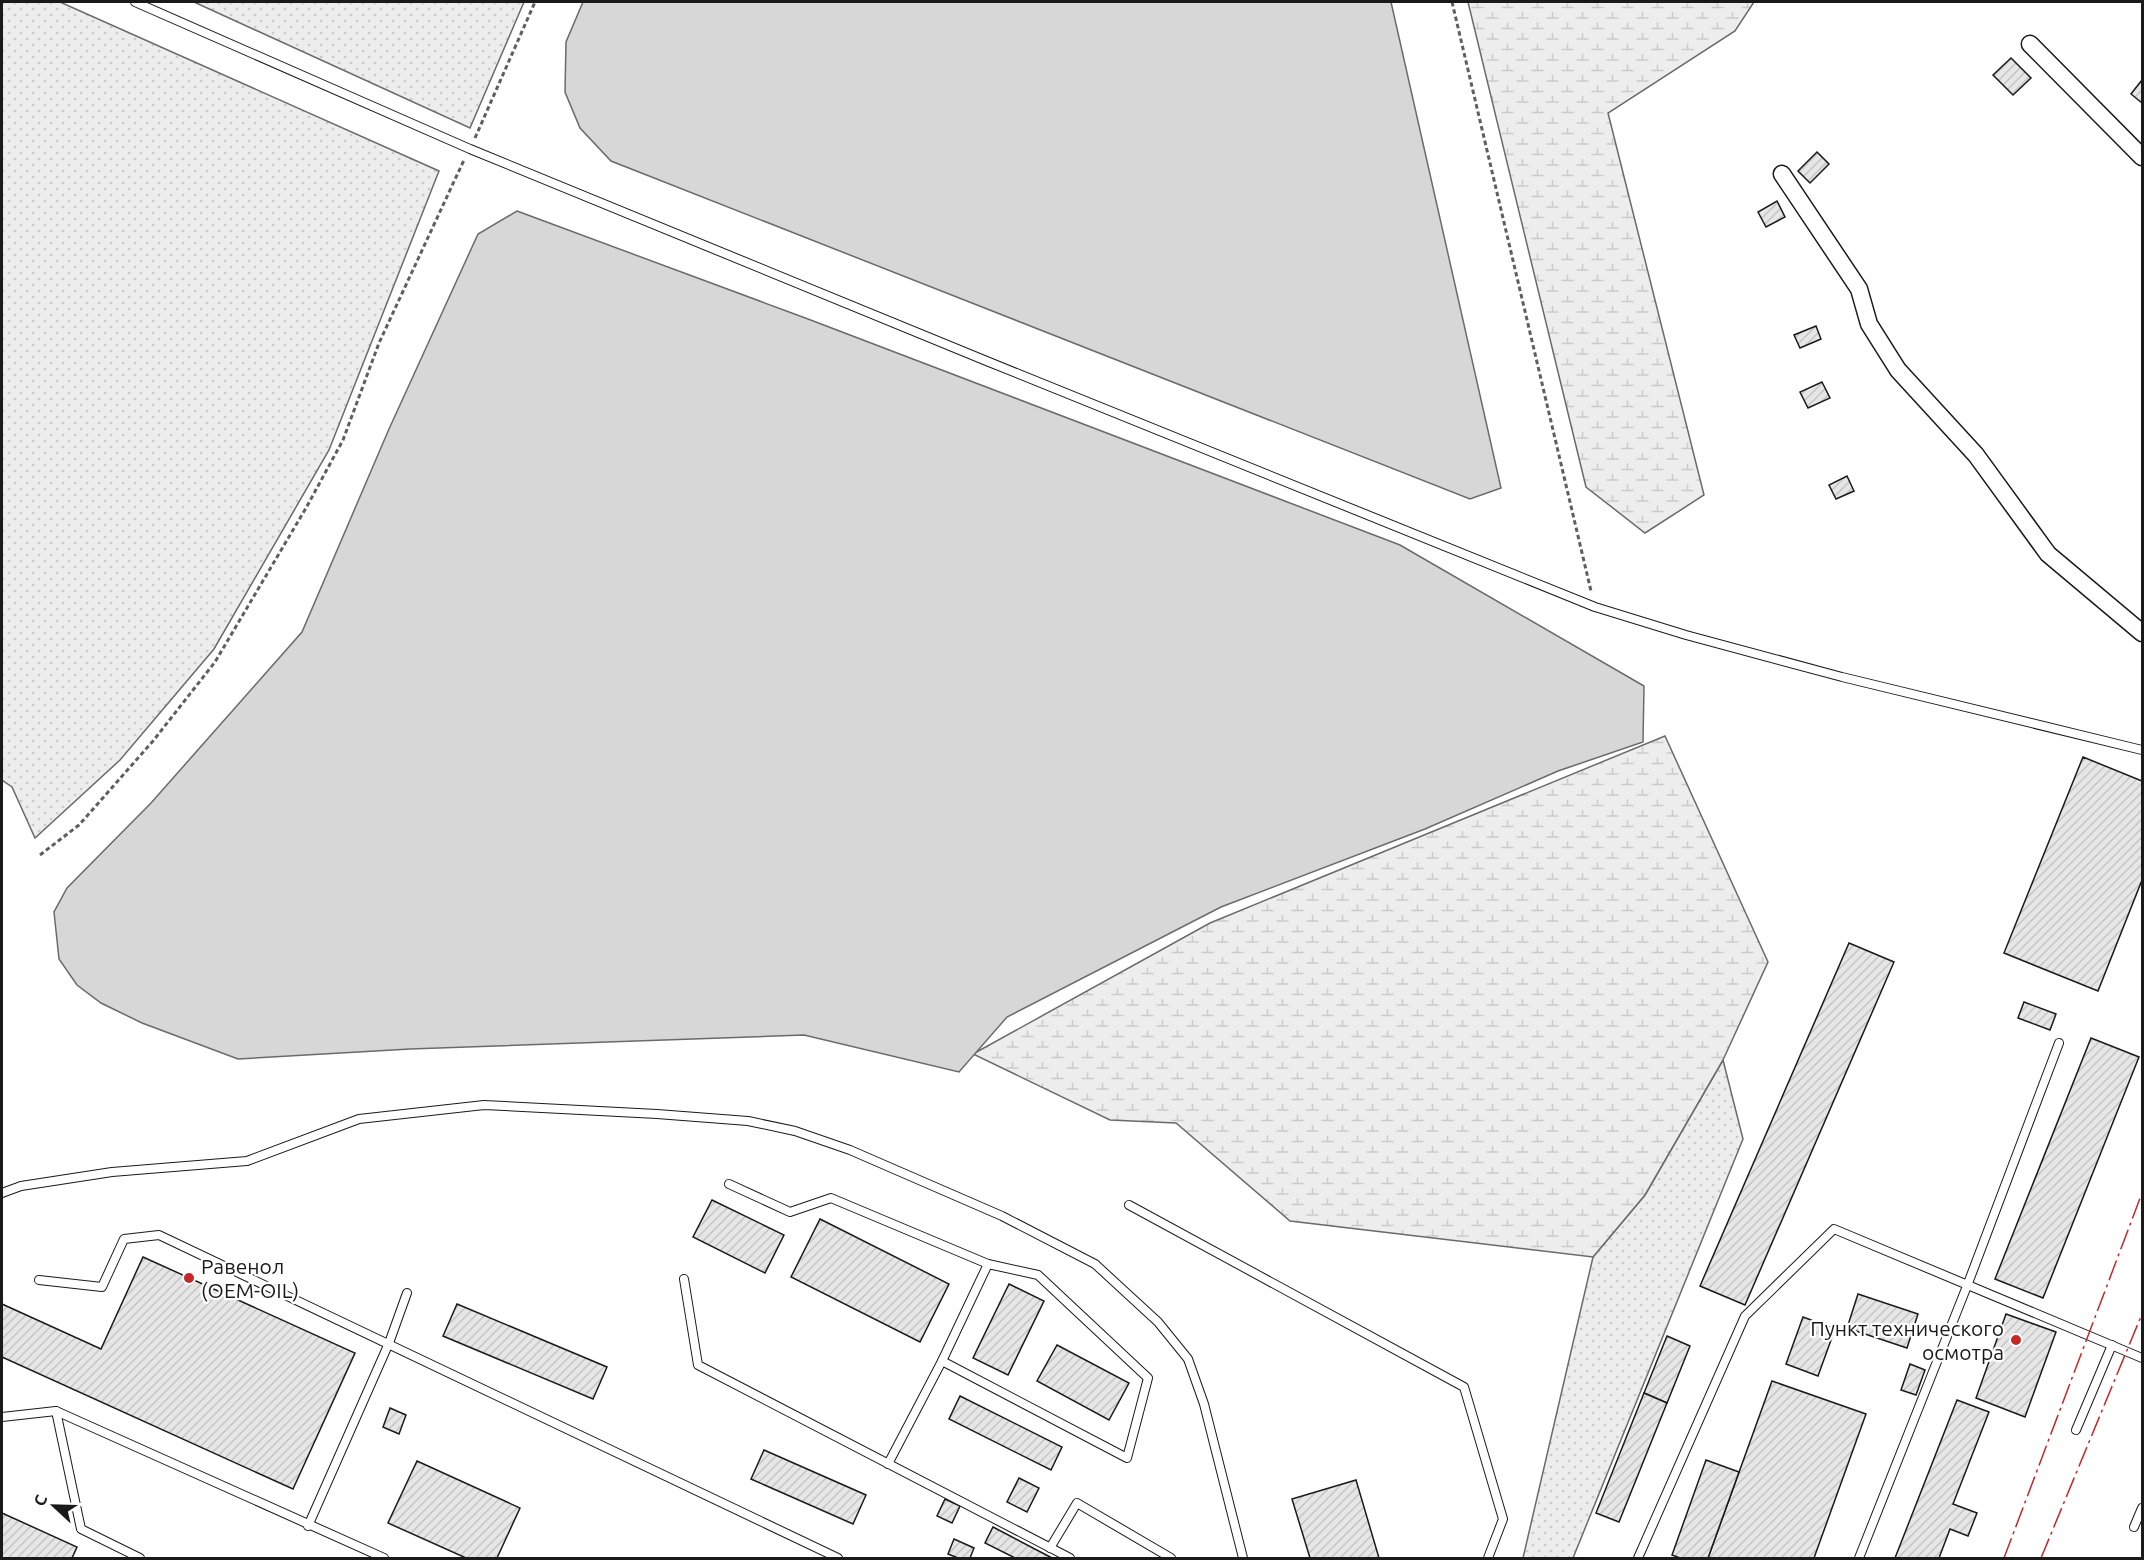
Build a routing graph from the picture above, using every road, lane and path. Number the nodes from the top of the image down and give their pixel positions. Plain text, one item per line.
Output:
1 (135, 2) edge
2 (535, 2) edge
3 (1452, 2) edge
4 (2030, 44) dead end
5 (470, 148) junction
6 (2142, 157) edge
7 (1782, 174) dead end
8 (1595, 607) junction
9 (2142, 633) edge
10 (2142, 750) edge
11 (40, 855) dead end
12 (2059, 1043) dead end
13 (729, 1184) dead end
14 (2, 1193) edge
15 (1129, 1205) dead end
16 (988, 1264) junction
17 (684, 1279) dead end
18 (39, 1280) dead end
19 (1967, 1286) junction
20 (407, 1293) dead end
21 (389, 1343) junction
22 (2112, 1345) junction
23 (2142, 1358) edge
24 (942, 1361) junction
25 (56, 1411) junction
26 (2, 1417) edge
27 (2076, 1430) dead end
28 (888, 1464) junction
29 (2142, 1508) edge
30 (308, 1526) junction
31 (2134, 1527) dead end
32 (1050, 1548) junction
33 (140, 1558) edge
34 (384, 1558) edge
35 (838, 1558) edge
36 (1070, 1558) edge
37 (1171, 1558) edge
38 (1243, 1558) edge
39 (1488, 1558) edge
40 (1638, 1558) edge
41 (1859, 1558) edge

1 - 5 lane
2 - 5 path
3 - 8 path
4 - 6 street
5 - 8 lane
5 - 11 path
7 - 9 street
8 - 10 lane
12 - 19 lane
13 - 16 lane
14 - 38 lane
15 - 39 lane
16 - 24 lane
16 - 24 lane
17 - 28 lane
18 - 21 lane
19 - 22 lane
19 - 40 lane
19 - 41 lane
20 - 21 lane
21 - 30 lane
21 - 35 lane
22 - 23 lane
22 - 27 lane
24 - 28 lane
25 - 26 lane
25 - 30 lane
25 - 33 lane
28 - 32 lane
29 - 31 lane
30 - 34 lane
32 - 36 lane
32 - 37 lane

